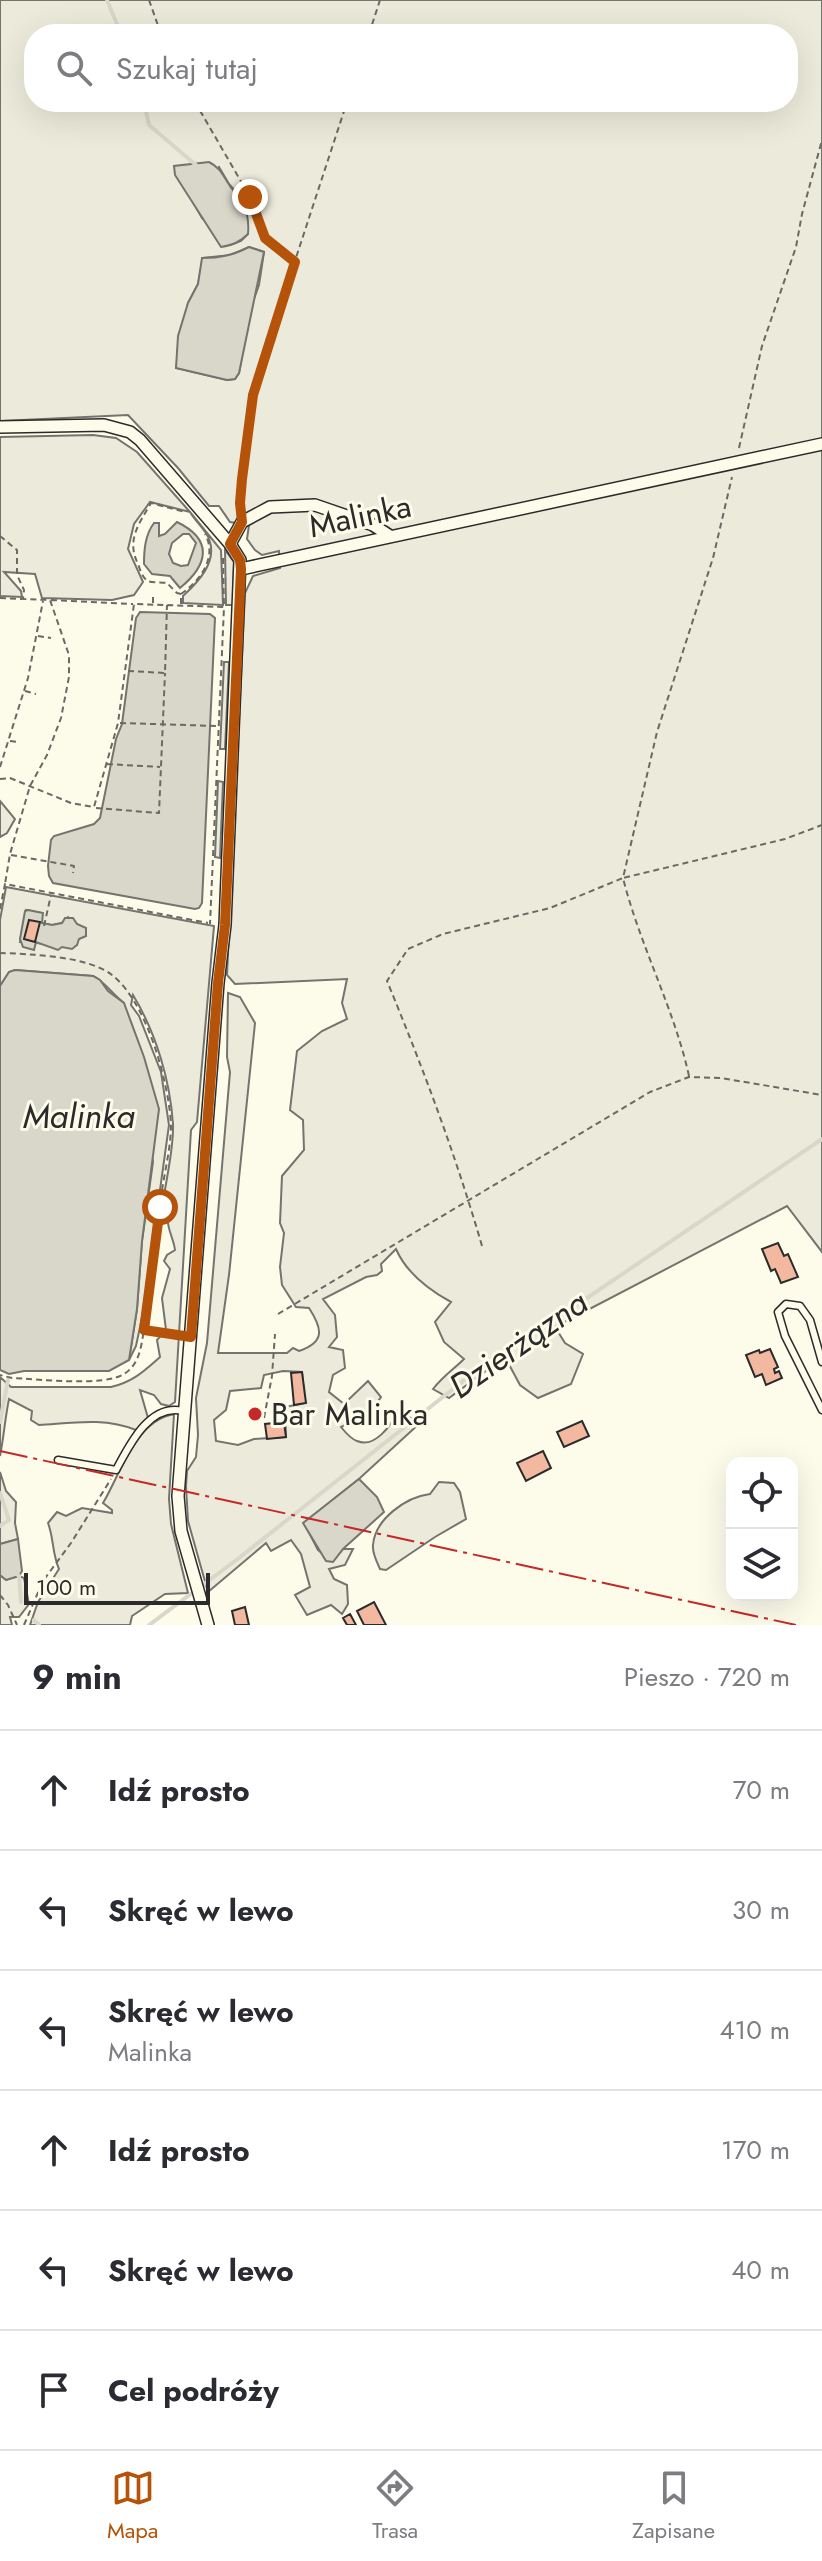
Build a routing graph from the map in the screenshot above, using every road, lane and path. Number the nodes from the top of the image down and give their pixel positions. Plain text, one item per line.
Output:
1 (149, 0) edge
2 (380, 0) edge
3 (157, 24) edge
4 (372, 24) edge
5 (201, 112) edge
6 (344, 112) edge
7 (822, 140) edge
8 (295, 262) junction
9 (0, 427) edge
10 (822, 444) edge
11 (736, 461) junction
12 (189, 513) dead end
13 (242, 522) junction
14 (201, 530) dead end
15 (0, 536) edge
16 (390, 536) junction
17 (230, 544) junction
18 (241, 569) junction
19 (181, 594) junction
20 (153, 595) dead end
21 (0, 598) edge
22 (23, 599) junction
23 (43, 600) junction
24 (50, 600) junction
25 (134, 604) junction
26 (153, 605) junction
27 (167, 605) junction
28 (181, 605) junction
29 (224, 607) junction
30 (36, 636) junction
31 (51, 638) dead end
32 (127, 671) junction
33 (165, 673) junction
34 (24, 691) junction
35 (36, 694) dead end
36 (118, 723) junction
37 (163, 724) junction
38 (219, 726) junction
39 (9, 740) junction
40 (19, 742) dead end
41 (107, 764) junction
42 (0, 767) edge
43 (161, 767) junction
44 (0, 779) edge
45 (30, 786) junction
46 (94, 807) junction
47 (822, 825) edge
48 (10, 854) junction
49 (75, 859) dead end
50 (74, 866) junction
51 (73, 873) dead end
52 (623, 878) junction
53 (5, 884) junction
54 (52, 894) junction
55 (0, 909) edge
56 (210, 924) junction
57 (225, 925) junction
58 (44, 926) dead end
59 (0, 953) edge
60 (689, 1077) junction
61 (822, 1095) edge
62 (468, 1200) junction
63 (482, 1246) dead end
64 (278, 1314) dead end
65 (144, 1330) junction
66 (275, 1334) dead end
67 (191, 1337) junction
68 (822, 1362) edge
69 (0, 1375) edge
70 (822, 1410) edge
71 (183, 1411) junction
72 (264, 1418) dead end
73 (58, 1460) dead end
74 (116, 1470) junction
75 (0, 1595) edge
76 (17, 1625) edge
77 (24, 1625) edge
78 (208, 1625) edge

1 - 3 path
2 - 4 path
5 - 8 path
6 - 8 path
7 - 11 path
8 - 13 path
9 - 17 street
10 - 11 street, Malinka
11 - 16 street, Malinka
11 - 52 path
12 - 19 path
13 - 16 street
13 - 17 street
14 - 19 path
15 - 22 path
16 - 18 street, Malinka
17 - 18 street
17 - 29 path
18 - 57 street
19 - 28 path
20 - 26 path
21 - 22 path
22 - 23 path
23 - 24 path
23 - 30 path
24 - 25 path
24 - 45 path
25 - 26 path
25 - 32 path
26 - 27 path
27 - 28 path
27 - 33 path
28 - 29 path
29 - 38 path
30 - 31 path
30 - 34 path
32 - 33 path
32 - 36 path
33 - 37 path
34 - 35 path
34 - 39 path
36 - 37 path
36 - 41 path
37 - 38 path
37 - 43 path
38 - 56 path
39 - 40 path
39 - 42 path
41 - 43 path
41 - 46 path
43 - 46 path
44 - 45 path
45 - 46 path
45 - 48 path
47 - 52 path
48 - 50 path
48 - 53 path
49 - 50 path
50 - 51 path
52 - 60 path
52 - 62 path
53 - 54 path
53 - 55 path
54 - 56 path
54 - 58 path
56 - 57 path
57 - 67 street
59 - 65 path
60 - 61 path
60 - 62 path
62 - 63 path
62 - 64 path
65 - 67 path
65 - 69 path
66 - 72 path
67 - 71 street
68 - 70 lane
71 - 74 lane
71 - 78 street
73 - 74 lane
74 - 77 path
75 - 76 path

